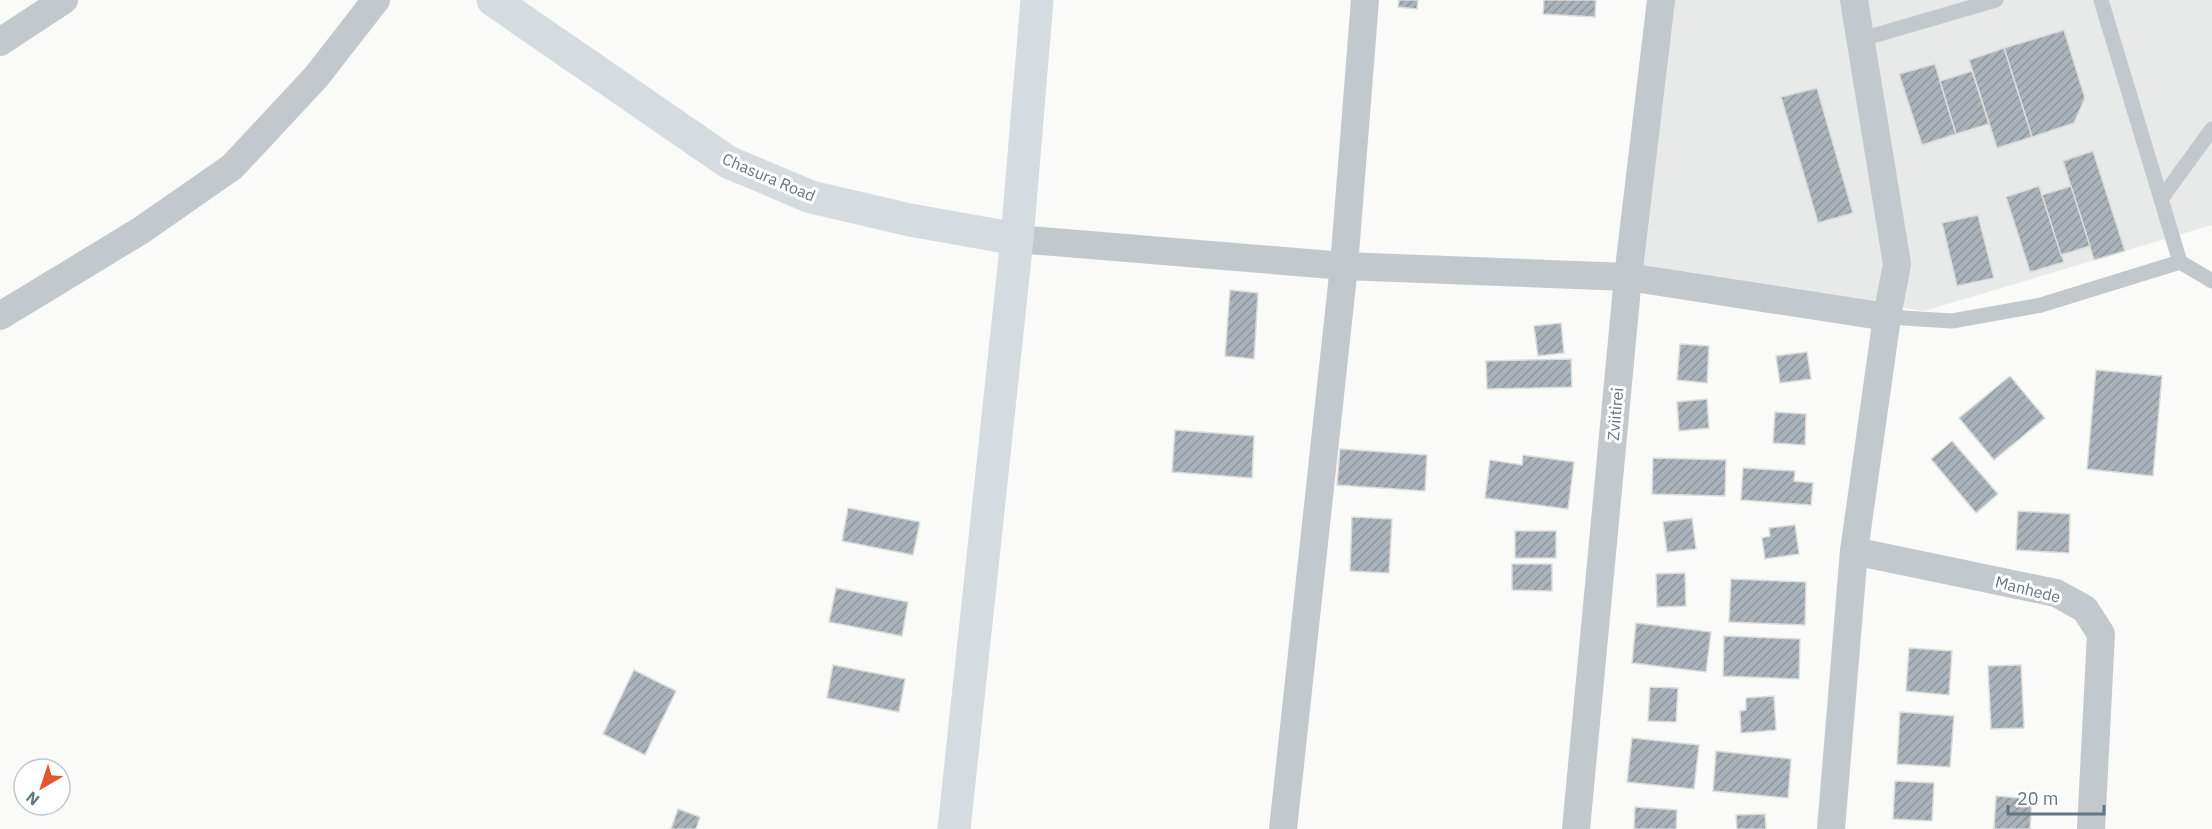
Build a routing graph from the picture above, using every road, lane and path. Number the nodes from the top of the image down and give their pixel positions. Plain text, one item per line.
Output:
1 (64, 0) edge
2 (376, 0) edge
3 (493, 0) edge
4 (1037, 0) edge
5 (1365, 0) edge
6 (1661, 0) edge
7 (1854, 0) edge
8 (1996, 0) edge
9 (2101, 0) edge
10 (1862, 39) junction
11 (0, 42) edge
12 (2212, 129) edge
13 (2161, 199) junction
14 (1017, 239) junction
15 (2180, 262) junction
16 (1344, 266) junction
17 (1628, 277) junction
18 (2212, 281) edge
19 (0, 316) edge
20 (1887, 317) junction
21 (1854, 551) junction
22 (954, 829) edge
23 (1282, 829) edge
24 (1576, 829) edge
25 (1831, 829) edge
26 (2091, 829) edge

1 - 11 street
2 - 19 street
3 - 14 street, Chasura Road
4 - 14 street
5 - 16 street
6 - 17 street, Zviitirei
7 - 10 street
8 - 10 lane
9 - 13 lane
10 - 20 street
12 - 13 lane
13 - 15 lane
14 - 16 street
14 - 22 street
15 - 18 lane
15 - 20 lane
16 - 17 street
16 - 23 street
17 - 20 street
17 - 24 street, Zviitirei
20 - 21 street
21 - 25 street
21 - 26 street, Manhede

